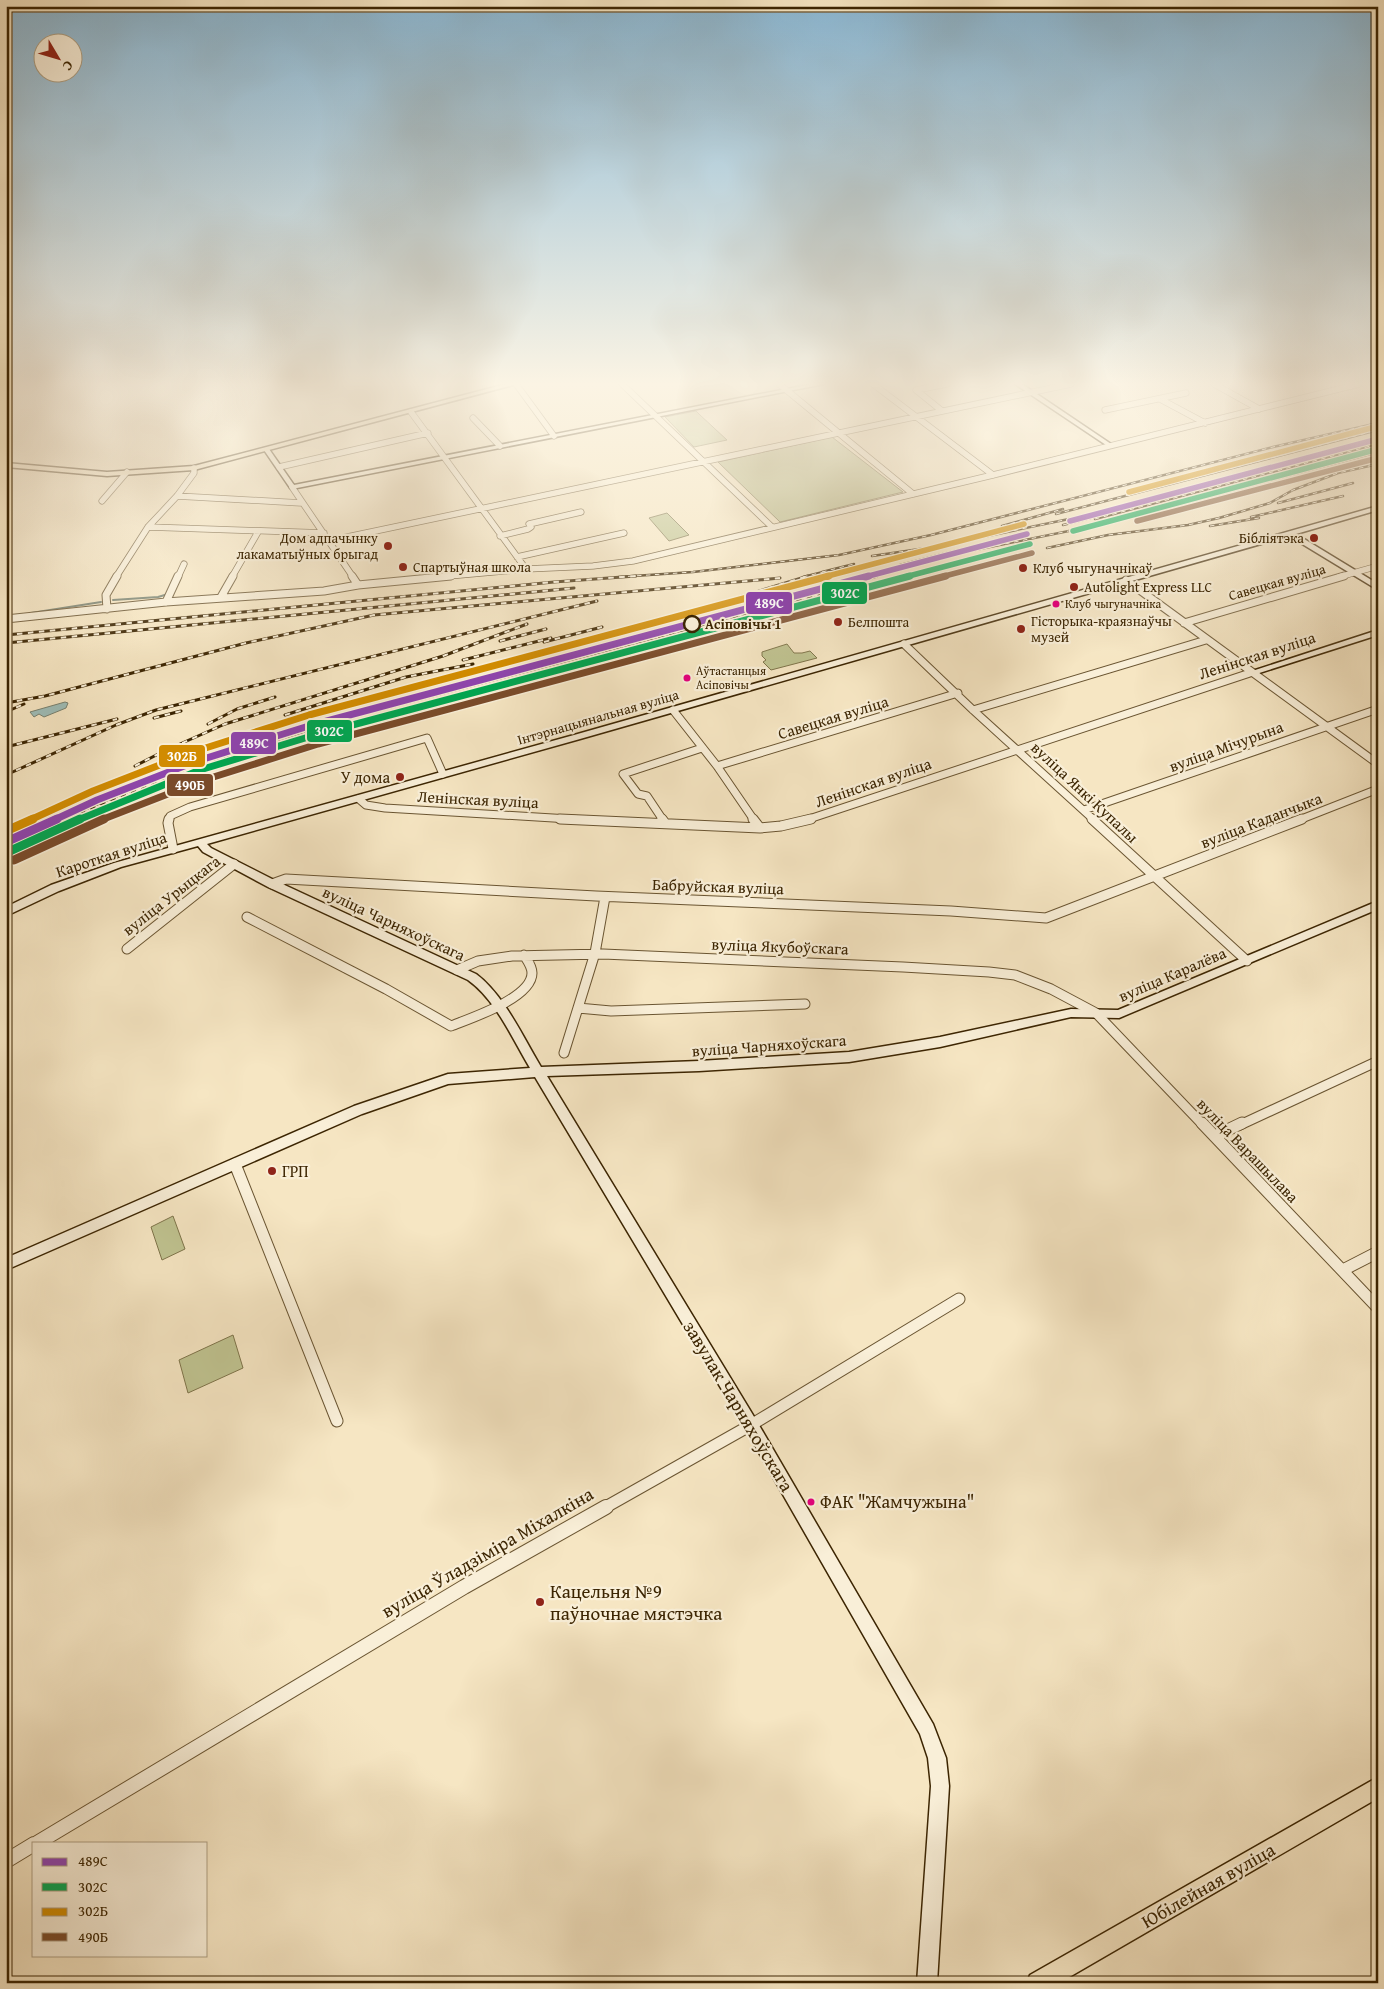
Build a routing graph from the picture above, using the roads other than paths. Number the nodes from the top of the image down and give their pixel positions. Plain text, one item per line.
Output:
1 (123, 477) edge
2 (191, 477) edge
3 (285, 477) edge
4 (346, 477) edge
5 (459, 477) edge
6 (630, 477) edge
7 (718, 477) edge
8 (892, 477) edge
9 (985, 477) edge
10 (292, 487) junction
11 (913, 494) junction
12 (178, 496) junction
13 (102, 501) dead end
14 (301, 503) junction
15 (480, 508) junction
16 (1378, 508) edge
17 (581, 512) dead end
18 (148, 527) junction
19 (772, 527) junction
20 (258, 532) junction
21 (624, 533) dead end
22 (324, 534) junction
23 (1290, 534) junction
24 (500, 536) junction
25 (328, 541) junction
26 (517, 557) junction
27 (184, 564) dead end
28 (1378, 566) edge
29 (526, 569) junction
30 (1354, 573) junction
31 (1126, 580) junction
32 (358, 585) junction
33 (1378, 588) edge
34 (221, 597) junction
35 (166, 602) junction
36 (107, 609) junction
37 (6, 619) edge
38 (1184, 623) junction
39 (1378, 632) edge
40 (1206, 640) junction
41 (904, 644) junction
42 (1250, 673) junction
43 (958, 693) junction
44 (1378, 709) edge
45 (673, 710) junction
46 (973, 710) junction
47 (1325, 726) junction
48 (702, 748) junction
49 (1017, 749) junction
50 (1378, 764) edge
51 (716, 766) junction
52 (443, 774) junction
53 (1378, 790) edge
54 (359, 799) junction
55 (1084, 810) junction
56 (665, 823) junction
57 (760, 828) junction
58 (200, 842) junction
59 (173, 849) junction
60 (234, 864) junction
61 (1155, 875) junction
62 (272, 884) junction
63 (605, 897) junction
64 (1378, 905) edge
65 (6, 912) edge
66 (248, 917) dead end
67 (127, 949) dead end
68 (595, 953) junction
69 (524, 955) junction
70 (1247, 961) junction
71 (457, 970) junction
72 (805, 1004) dead end
73 (498, 1005) junction
74 (578, 1008) junction
75 (1096, 1013) junction
76 (940, 1042) joint
77 (564, 1053) dead end
78 (1378, 1061) edge
79 (539, 1072) junction
80 (1215, 1136) junction
81 (235, 1164) junction
82 (1378, 1252) edge
83 (6, 1264) edge
84 (1343, 1270) junction
85 (960, 1299) dead end
86 (1378, 1308) edge
87 (337, 1421) dead end
88 (751, 1424) junction
89 (1378, 1787) edge
90 (38, 1842) edge
91 (32, 1846) edge
92 (6, 1861) edge
93 (926, 1983) edge
94 (1038, 1983) edge

1 - 13 street
2 - 12 street
3 - 10 street
4 - 10 street
5 - 15 street
6 - 15 street
7 - 19 street
8 - 11 street
9 - 11 street
10 - 14 street
11 - 19 street
12 - 14 street
12 - 18 street
14 - 22 street
15 - 24 street
15 - 25 street
16 - 23 street, Інтэрнацыянальная вуліца
17 - 24 street
18 - 20 street
18 - 36 street
19 - 29 street
20 - 22 street
20 - 34 street
21 - 26 street
22 - 25 street
23 - 30 street
23 - 31 street, Інтэрнацыянальная вуліца
24 - 26 street
25 - 32 street
26 - 29 street
27 - 35 street
28 - 30 street, Савецкая вуліца
29 - 32 street
30 - 33 street
30 - 38 street, Савецкая вуліца
31 - 38 street
31 - 41 street, Інтэрнацыянальная вуліца
32 - 34 street
34 - 35 street
35 - 36 street
36 - 37 street
38 - 40 street
39 - 42 street, Ленінская вуліца
40 - 42 street
40 - 46 street
41 - 43 street, вуліца Янкі Купалы
41 - 45 street, Інтэрнацыянальная вуліца
42 - 47 street
42 - 49 street, Ленінская вуліца
43 - 46 street, вуліца Янкі Купалы
43 - 51 street, Савецкая вуліца
44 - 47 street, вуліца Мічурына
45 - 48 street
45 - 52 street, Інтэрнацыянальная вуліца
46 - 49 street, вуліца Янкі Купалы
47 - 50 street
47 - 55 street, вуліца Мічурына
48 - 51 street
48 - 56 street
49 - 55 street, вуліца Янкі Купалы
49 - 57 street, Ленінская вуліца
51 - 57 street
52 - 54 street, Інтэрнацыянальная вуліца
52 - 59 street
53 - 61 street, вуліца Каданчыка
54 - 56 street, Ленінская вуліца
54 - 58 street, Інтэрнацыянальная вуліца
55 - 61 street, вуліца Янкі Купалы
56 - 57 street, Ленінская вуліца
58 - 59 street, Кароткая вуліца
58 - 60 street, вуліца Чарняхоўскага
59 - 65 street, Кароткая вуліца
60 - 62 street, вуліца Чарняхоўскага
60 - 67 street, вуліца Урыцкага
61 - 63 street, Бабруйская вуліца
61 - 70 street, вуліца Янкі Купалы
62 - 63 street, Бабруйская вуліца
62 - 71 street, вуліца Чарняхоўскага
63 - 68 street
64 - 70 street, вуліца Каралёва
66 - 73 street
68 - 69 street, вуліца Якубоўскага
68 - 74 street
68 - 75 street, вуліца Якубоўскага
69 - 71 street, вуліца Якубоўскага
69 - 73 street
70 - 75 street, вуліца Каралёва
71 - 73 street, вуліца Чарняхоўскага
72 - 74 street
73 - 79 street, вуліца Чарняхоўскага
74 - 77 street
75 - 76 street, вуліца Каралёва
75 - 80 street, вуліца Варашылава
76 - 79 street, вуліца Чарняхоўскага
78 - 80 street
79 - 81 street, вуліца Чарняхоўскага
79 - 88 street, завулак Чарняхоўскага
80 - 84 street, вуліца Варашылава
81 - 83 street, вуліца Чарняхоўскага
81 - 87 street
82 - 84 street
84 - 86 street, вуліца Варашылава
85 - 88 street, вуліца Ўладзіміра Міхалкіна
88 - 90 street, вуліца Ўладзіміра Міхалкіна
88 - 93 street, завулак Чарняхоўскага
89 - 94 main road, Юбілейная вуліца
91 - 92 street, вуліца Ўладзіміра Міхалкіна

